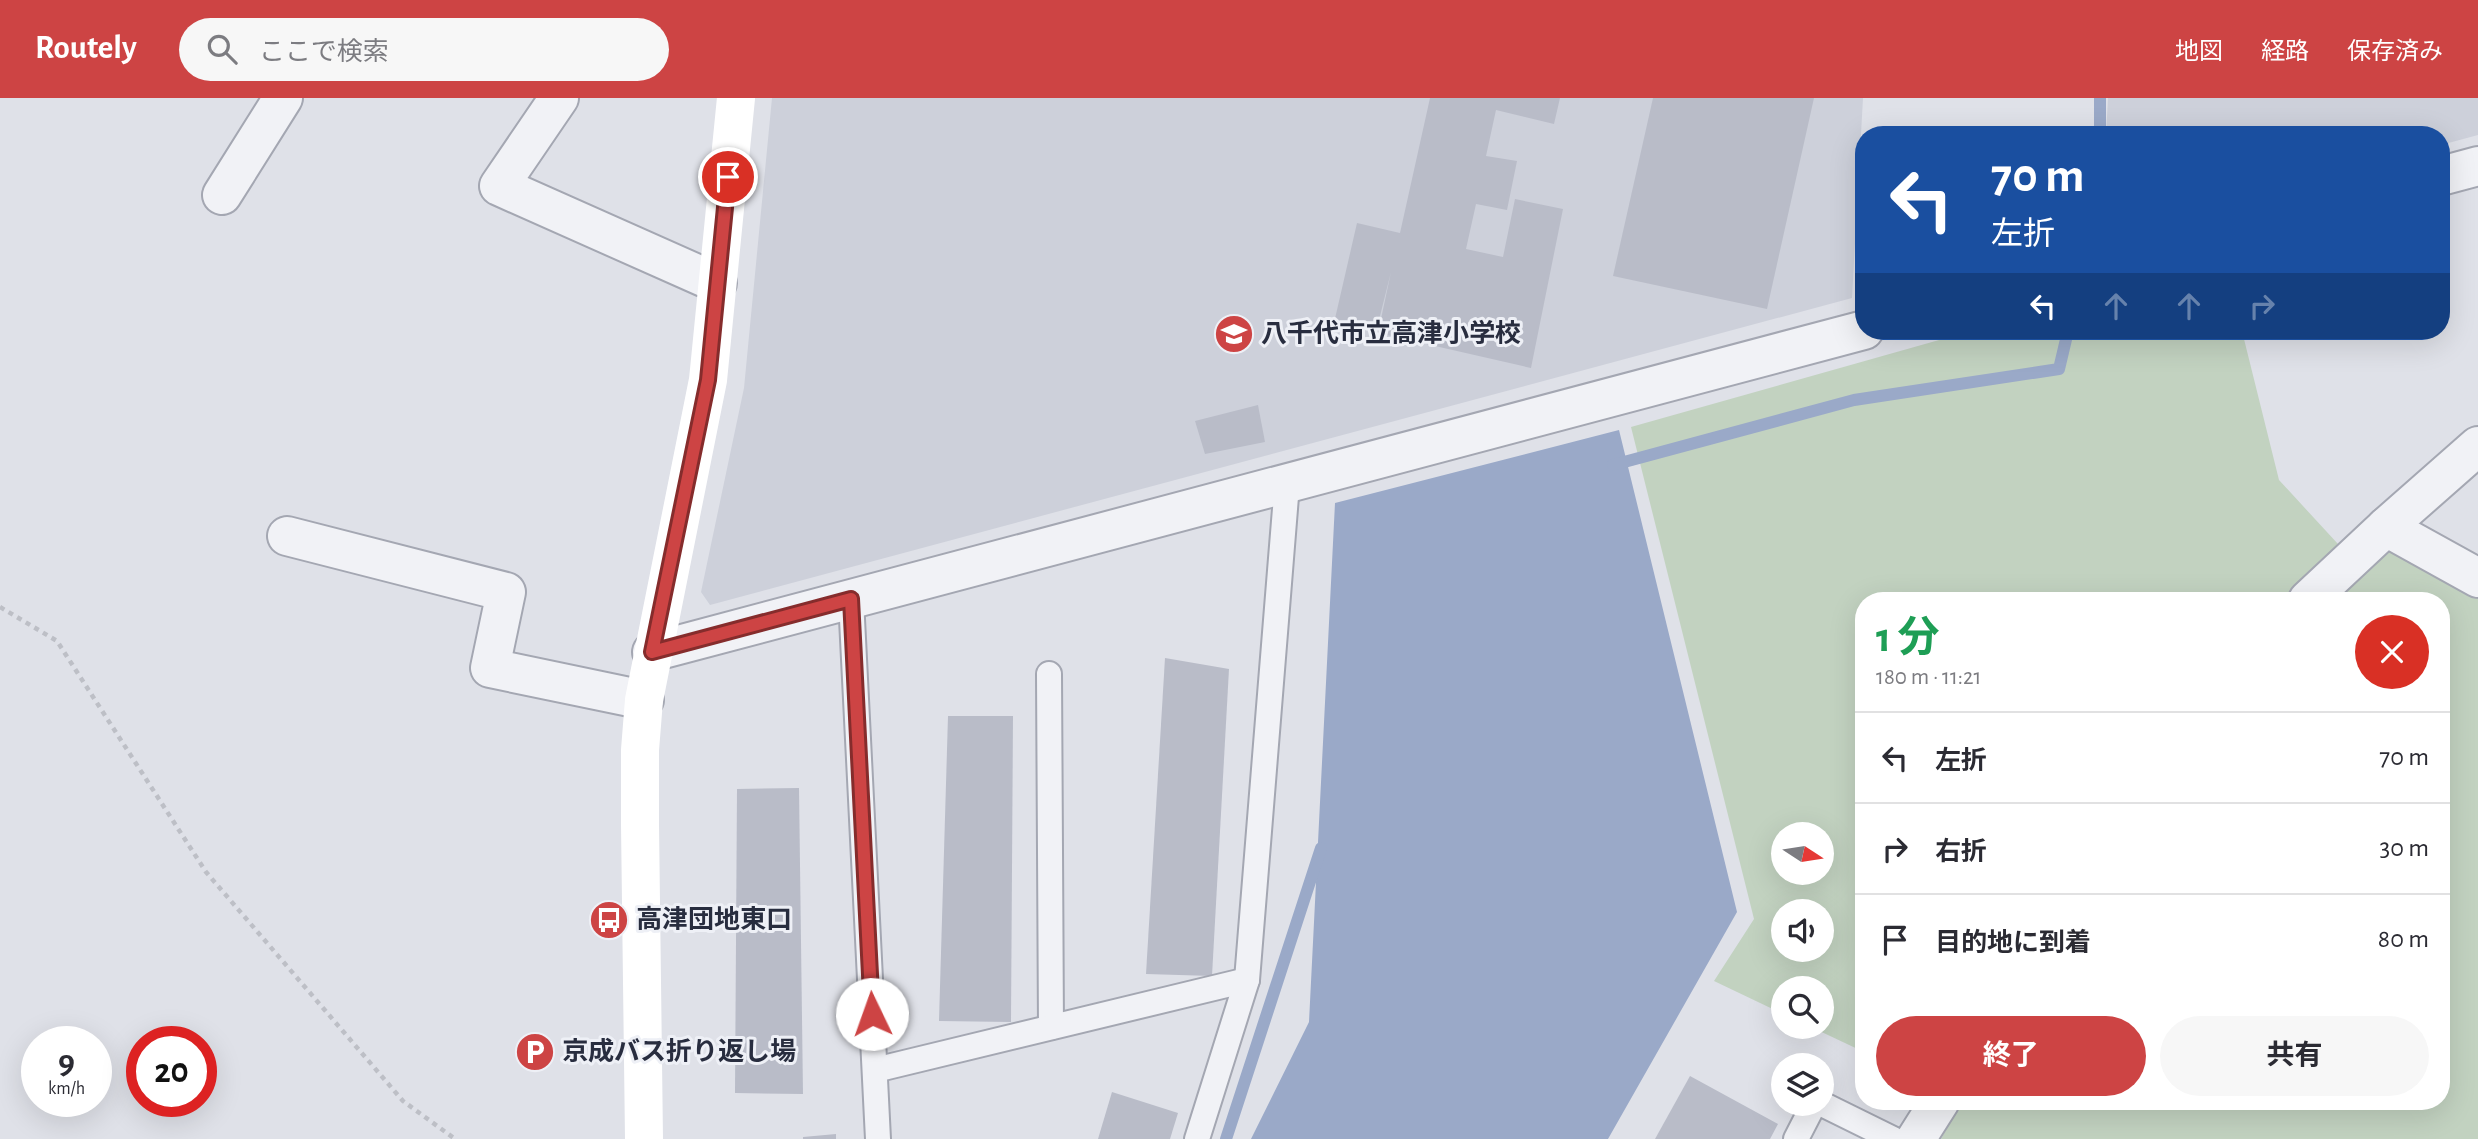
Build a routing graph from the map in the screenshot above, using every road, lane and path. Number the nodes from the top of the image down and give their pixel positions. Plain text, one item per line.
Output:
1 (283, 98) edge
2 (559, 98) edge
3 (736, 98) edge
4 (2478, 166) edge
5 (2450, 174) edge
6 (222, 195) dead end
7 (717, 283) junction
8 (1855, 332) edge
9 (2478, 446) edge
10 (1287, 484) junction
11 (2386, 527) junction
12 (287, 536) dead end
13 (2478, 578) edge
14 (2317, 592) edge
15 (851, 599) junction
16 (0, 607) edge
17 (652, 652) junction
18 (1049, 674) dead end
19 (644, 700) junction
20 (1247, 980) junction
21 (1051, 1027) junction
22 (875, 1070) junction
23 (1834, 1110) edge
24 (1934, 1110) edge
25 (1808, 1116) edge
26 (455, 1139) edge
27 (644, 1139) edge
28 (878, 1139) edge
29 (1197, 1139) edge
30 (1796, 1139) edge
31 (1893, 1139) edge
32 (1916, 1139) edge

1 - 6 street
2 - 7 street
3 - 7 street
4 - 5 street
7 - 17 street
8 - 10 street
9 - 11 street
10 - 15 street
10 - 20 lane
11 - 13 street
11 - 14 street
12 - 19 street
15 - 17 street
15 - 22 lane
16 - 26 path
17 - 19 street
18 - 21 lane
19 - 27 street
20 - 21 lane
20 - 29 lane
21 - 22 lane
22 - 28 lane
23 - 31 lane
24 - 32 street
25 - 30 lane

